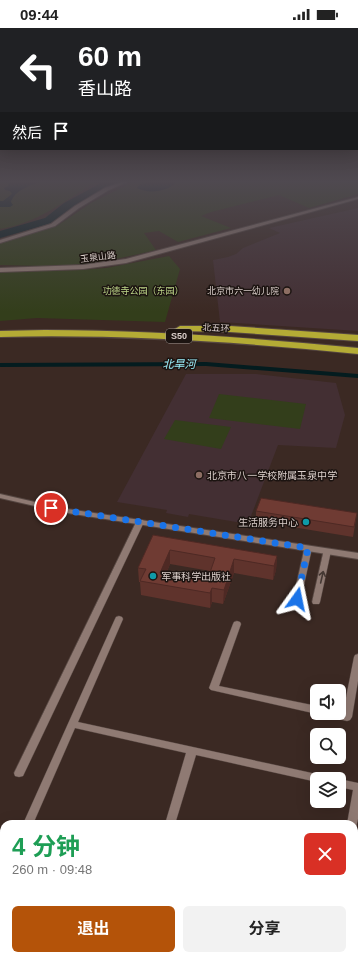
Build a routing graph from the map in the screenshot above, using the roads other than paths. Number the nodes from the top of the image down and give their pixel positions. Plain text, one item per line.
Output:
1 (51, 225) edge
2 (257, 225) edge
3 (0, 242) edge
4 (0, 270) edge
5 (0, 328) edge
6 (150, 328) junction
7 (0, 334) edge
8 (135, 334) junction
9 (358, 338) edge
10 (358, 344) edge
11 (358, 351) edge
12 (358, 357) edge
13 (0, 496) edge
14 (140, 522) junction
15 (308, 548) junction
16 (327, 551) junction
17 (358, 556) edge
18 (297, 599) dead end
19 (316, 602) dead end
20 (119, 619) dead end
21 (237, 624) dead end
22 (358, 657) edge
23 (310, 709) edge
24 (346, 717) edge
25 (72, 724) junction
26 (192, 751) junction
27 (19, 773) dead end
28 (310, 777) edge
29 (346, 784) edge
30 (358, 787) edge
31 (30, 820) edge
32 (171, 820) edge
33 (353, 820) edge

1 - 3 street
2 - 4 street, 玉泉山路
5 - 6 highway, 北五环 / S50
6 - 9 highway
6 - 10 highway, 北五环 / S50
7 - 8 highway, 北五环 / S50
8 - 11 highway, 北五环 / S50
8 - 12 highway
13 - 14 street
14 - 15 street
14 - 27 street
15 - 16 street
15 - 18 street
16 - 17 street
19 -> 16 street
20 - 25 street
21 - 23 street
22 - 24 street
25 - 26 street
25 - 31 street
26 - 28 street
26 - 32 street
29 - 30 street
30 - 33 street

